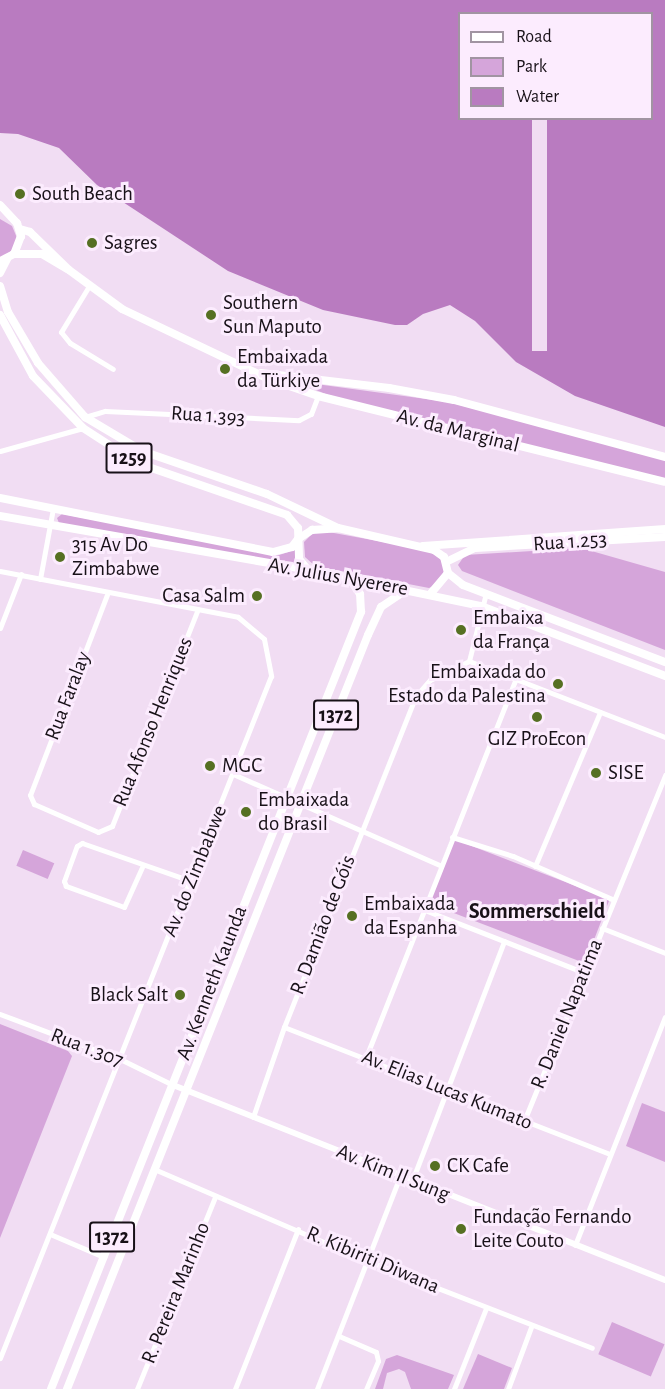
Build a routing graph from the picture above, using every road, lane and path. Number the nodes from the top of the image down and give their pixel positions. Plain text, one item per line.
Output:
1 (0, 205) edge
2 (3, 213) edge
3 (20, 229) junction
4 (7, 258) edge
5 (69, 270) junction
6 (0, 273) edge
7 (0, 286) edge
8 (89, 286) junction
9 (0, 315) edge
10 (113, 369) dead end
11 (253, 372) junction
12 (318, 396) junction
13 (85, 417) junction
14 (83, 428) junction
15 (0, 451) edge
16 (665, 457) edge
17 (665, 482) edge
18 (0, 498) edge
19 (52, 508) junction
20 (0, 516) edge
21 (48, 525) junction
22 (338, 528) junction
23 (665, 528) edge
24 (665, 537) edge
25 (298, 539) junction
26 (421, 546) junction
27 (446, 562) junction
28 (308, 570) junction
29 (0, 571) edge
30 (448, 573) junction
31 (21, 574) junction
32 (40, 579) junction
33 (350, 579) junction
34 (406, 590) junction
35 (108, 592) junction
36 (431, 593) junction
37 (486, 593) junction
38 (481, 606) junction
39 (198, 609) junction
40 (0, 628) edge
41 (585, 630) junction
42 (580, 642) junction
43 (470, 662) junction
44 (665, 662) edge
45 (665, 676) edge
46 (516, 678) junction
47 (600, 712) junction
48 (665, 737) edge
49 (233, 774) junction
50 (665, 775) edge
51 (286, 796) junction
52 (299, 806) junction
53 (360, 830) junction
54 (104, 832) joint
55 (452, 837) junction
56 (144, 865) junction
57 (439, 865) junction
58 (535, 866) junction
59 (191, 881) junction
60 (614, 900) junction
61 (422, 909) junction
62 (602, 928) junction
63 (504, 941) junction
64 (665, 953) edge
65 (585, 973) junction
66 (0, 1014) edge
67 (665, 1017) edge
68 (663, 1026) edge
69 (284, 1027) junction
70 (366, 1057) junction
71 (120, 1059) junction
72 (172, 1084) junction
73 (445, 1087) junction
74 (185, 1090) junction
75 (253, 1117) junction
76 (524, 1121) junction
77 (609, 1154) junction
78 (154, 1169) junction
79 (399, 1176) junction
80 (412, 1181) junction
81 (215, 1197) junction
82 (298, 1229) junction
83 (50, 1234) junction
84 (575, 1245) junction
85 (104, 1257) junction
86 (368, 1261) junction
87 (665, 1281) edge
88 (486, 1308) junction
89 (531, 1327) junction
90 (339, 1336) junction
91 (592, 1348) dead end
92 (0, 1358) edge
93 (51, 1389) edge
94 (67, 1389) edge
95 (137, 1389) edge
96 (235, 1389) edge
97 (317, 1389) edge
98 (366, 1389) edge
99 (454, 1389) edge
100 (508, 1389) edge

1 - 2 main road, Av. da Marginal
2 - 3 main road, Av. da Marginal
3 - 4 main road
3 - 5 main road, Av. da Marginal
4 - 5 main road
4 - 6 main road
5 - 8 main road, Av. da Marginal
7 - 13 main road
8 - 10 street
8 - 11 main road, Av. da Marginal
9 - 14 main road, 1259
11 - 12 main road, Av. da Marginal
11 - 16 main road, Av. da Marginal
12 - 13 street, Rua 1.393
12 - 17 main road, Av. da Marginal
13 - 22 main road
14 - 15 street
14 - 25 main road, 1259
18 - 19 main road
19 - 21 street
19 - 25 main road
20 - 21 main road, Av. Julius Nyerere
21 - 28 main road, Av. Julius Nyerere
21 - 32 street
22 - 25 main road
22 - 26 main road
23 - 26 main road
24 - 27 main road, Rua 1.253
25 - 28 main road
26 - 27 main road
27 - 30 main road
28 - 33 main road, Av. Julius Nyerere
29 - 31 street, Av. do Zimbabwe
30 - 36 main road
30 - 37 main road
31 - 32 street, Av. do Zimbabwe
31 - 40 street
32 - 35 street, Av. do Zimbabwe
33 - 34 main road, Av. Julius Nyerere
33 - 51 main road, Av. Kenneth Kaunda / 1372
34 - 36 main road, Av. Julius Nyerere
34 - 52 main road, 1372
35 - 39 street, Av. do Zimbabwe
35 - 54 street, Rua Faralay
36 - 38 main road, Av. Julius Nyerere
37 - 38 street
37 - 41 main road
38 - 42 main road, Av. Julius Nyerere
38 - 43 street
39 - 49 street, Av. do Zimbabwe
39 - 54 street, Rua Afonso Henriques
41 - 42 main road
41 - 44 main road
42 - 45 main road, Av. Julius Nyerere
43 - 46 street
43 - 53 street, R. Damião de Góis
46 - 47 street
46 - 55 street
47 - 48 street
47 - 58 street
49 - 51 street
49 - 59 street, Av. do Zimbabwe
50 - 60 street, R. Daniel Napatima
51 - 52 street
51 - 72 main road, Av. Kenneth Kaunda / 1372
52 - 53 street
52 - 74 main road
53 - 57 street
53 - 69 street, R. Damião de Góis
55 - 57 street
55 - 58 street
56 - 56 street
56 - 59 street
57 - 61 street
58 - 60 street
59 - 71 street, Av. do Zimbabwe
60 - 62 street, R. Daniel Napatima
61 - 63 street
61 - 70 street
62 - 64 street
62 - 65 street, R. Daniel Napatima
63 - 65 street
63 - 73 street
65 - 76 street, R. Daniel Napatima
66 - 71 street, Rua 1.307
67 - 68 street
68 - 77 street
69 - 70 street, Av. Elias Lucas Kumato
69 - 75 street, R. Damião de Góis
70 - 73 street, Av. Elias Lucas Kumato
71 - 72 street, Rua 1.307
71 - 83 street, Av. do Zimbabwe
72 - 74 street, Av. Kim Il Sung
72 - 85 main road, Av. Kenneth Kaunda / 1372
73 - 76 street, Av. Elias Lucas Kumato
73 - 80 street
74 - 75 street, Av. Kim Il Sung
74 - 78 main road, 1372
75 - 79 street, Av. Kim Il Sung
76 - 77 street, Av. Elias Lucas Kumato
77 - 84 street
78 - 81 street, R. Kibiriti Diwana
78 - 94 main road, 1372
79 - 80 street, Av. Kim Il Sung
79 - 86 street
80 - 84 street, Av. Kim Il Sung
81 - 82 street, R. Kibiriti Diwana
81 - 95 street, R. Pereira Marinho
82 - 86 street, R. Kibiriti Diwana
82 - 96 street
83 - 85 street
83 - 92 street, Av. do Zimbabwe
84 - 87 street, Av. Kim Il Sung
85 - 93 main road, Av. Kenneth Kaunda / 1372
86 - 88 street, R. Kibiriti Diwana
86 - 90 street
88 - 89 street, R. Kibiriti Diwana
88 - 99 street
89 - 91 street, R. Kibiriti Diwana
89 - 100 street
90 - 97 street
90 - 98 street

